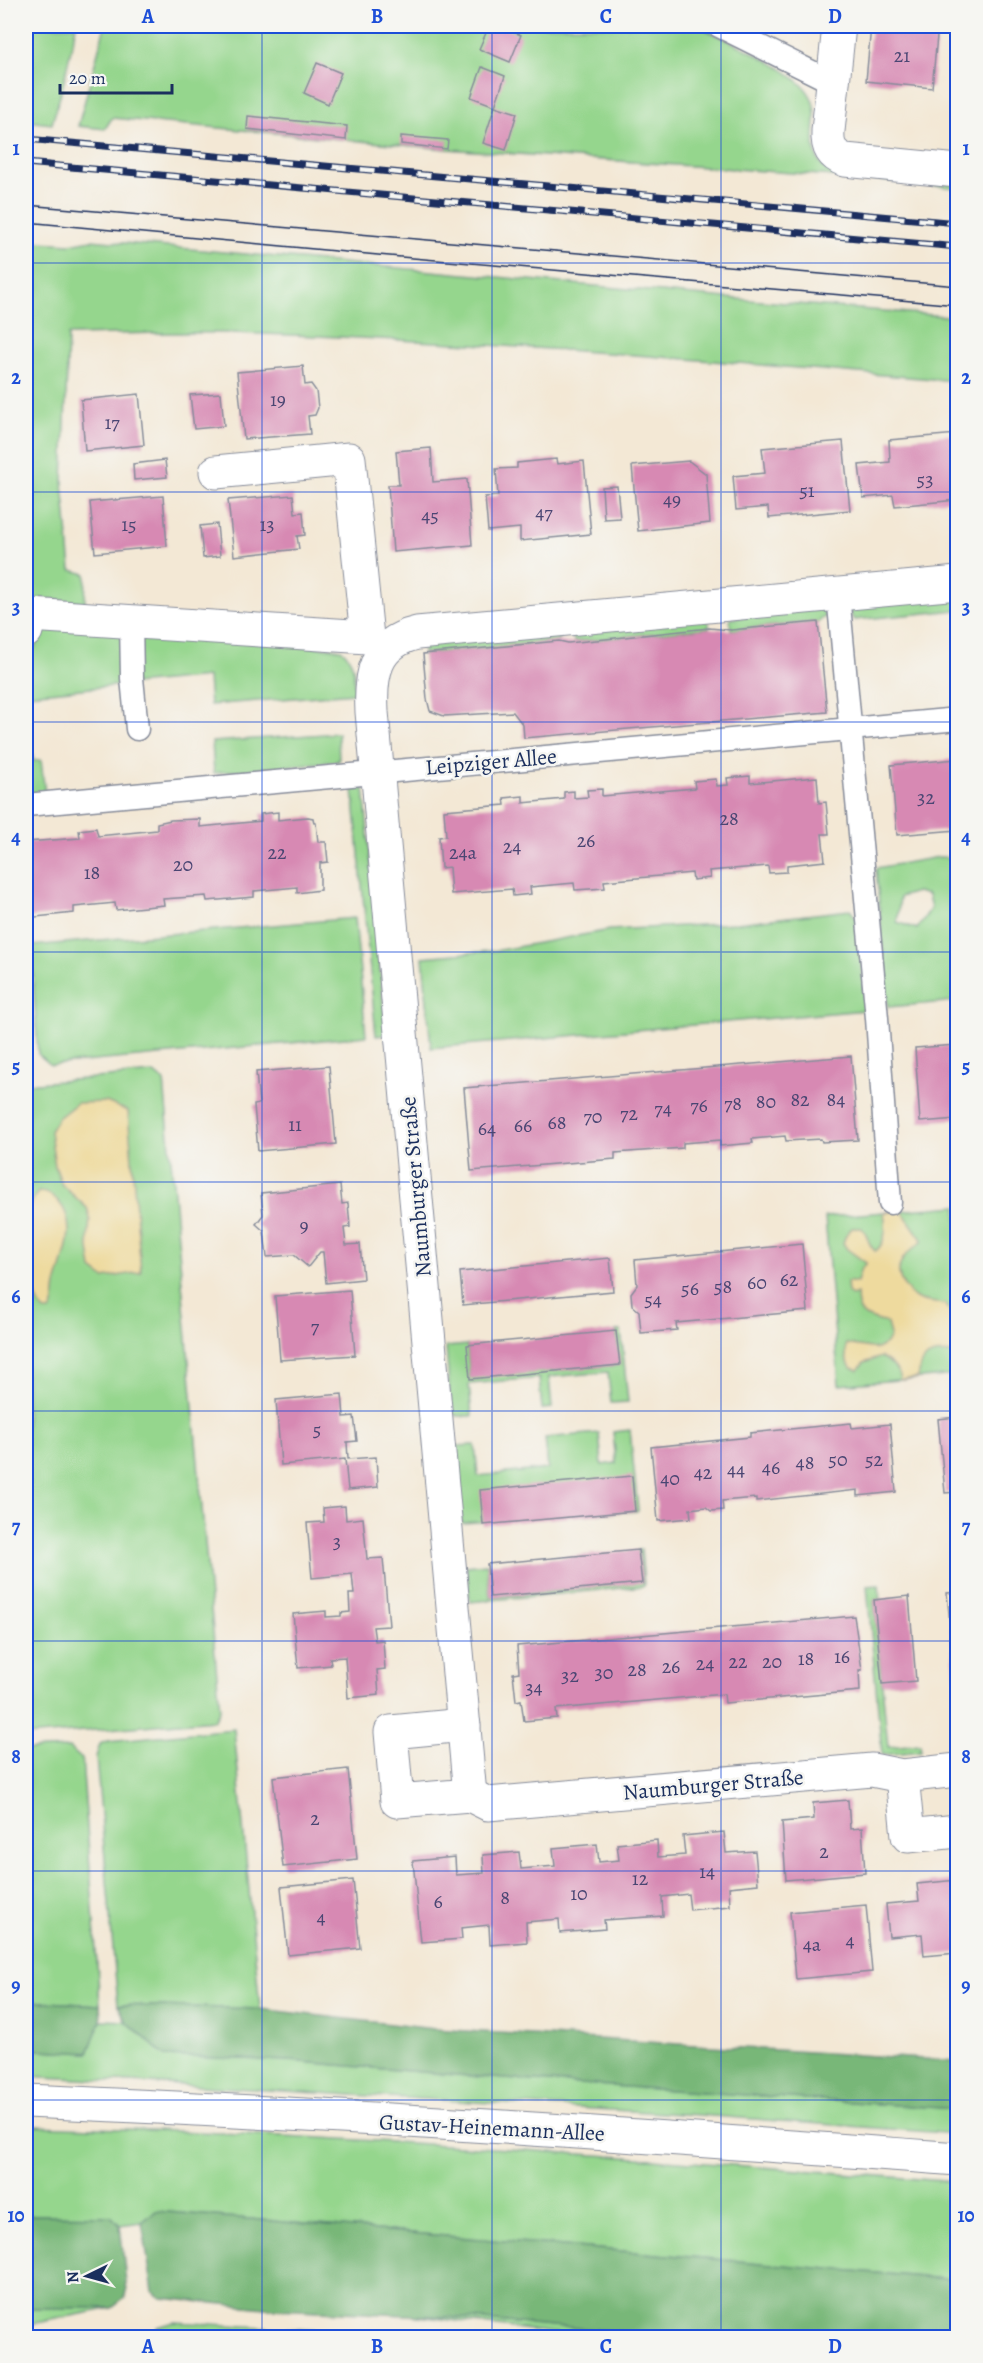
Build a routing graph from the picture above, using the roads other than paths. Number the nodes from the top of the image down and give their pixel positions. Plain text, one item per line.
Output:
1 (719, 26) edge
2 (839, 26) edge
3 (834, 83) junction
4 (957, 171) edge
5 (216, 472) dead end
6 (957, 583) edge
7 (838, 594) junction
8 (131, 621) junction
9 (26, 631) edge
10 (375, 645) junction
11 (957, 719) edge
12 (136, 729) dead end
13 (850, 730) junction
14 (377, 772) junction
15 (26, 805) edge
16 (890, 1203) dead end
17 (464, 1725) junction
18 (957, 1770) edge
19 (902, 1776) junction
20 (470, 1795) junction
21 (957, 1831) edge
22 (26, 2102) edge
23 (957, 2159) edge

1 - 3 lane
2 - 3 street
3 - 4 street
5 - 10 street
6 - 7 street
7 - 10 street
7 - 13 lane
8 - 9 street
8 - 10 street
8 - 12 lane
10 - 14 street, Naumburger Straße
11 - 13 lane, Leipziger Allee
13 - 14 lane, Leipziger Allee
13 - 16 lane
14 - 15 lane, Leipziger Allee
14 - 17 street, Naumburger Straße
17 - 20 street, Naumburger Straße
17 - 20 street, Naumburger Straße
18 - 19 street, Naumburger Straße
19 - 20 street, Naumburger Straße
19 - 21 street
22 - 23 street, Gustav-Heinemann-Allee

